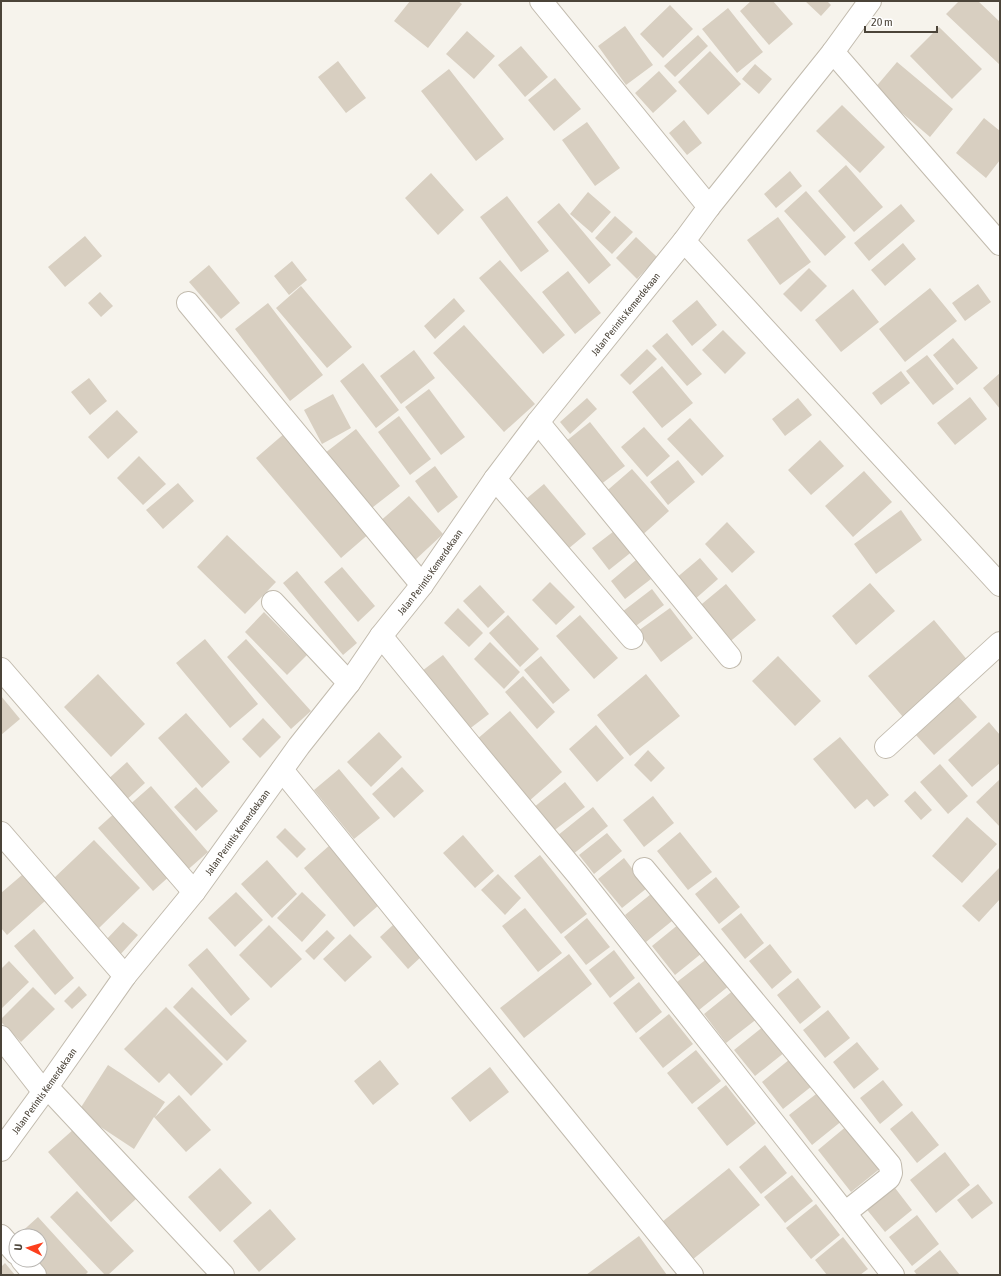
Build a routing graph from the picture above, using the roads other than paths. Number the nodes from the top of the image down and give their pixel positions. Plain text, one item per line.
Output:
1 (541, 1) edge
2 (870, 1) edge
3 (833, 52) junction
4 (709, 207) junction
5 (684, 241) junction
6 (1000, 244) edge
7 (188, 303) dead end
8 (538, 422) junction
9 (495, 479) junction
10 (422, 585) junction
11 (1000, 585) edge
12 (273, 602) dead end
13 (381, 636) junction
14 (632, 638) dead end
15 (1000, 643) edge
16 (730, 657) dead end
17 (1, 669) edge
18 (349, 683) junction
19 (886, 747) dead end
20 (282, 770) junction
21 (1, 833) edge
22 (644, 869) dead end
23 (194, 892) junction
24 (125, 976) junction
25 (1, 1038) edge
26 (45, 1089) junction
27 (1, 1150) edge
28 (845, 1213) junction
29 (1, 1236) edge
30 (8, 1244) edge
31 (223, 1275) edge
32 (692, 1275) edge
33 (893, 1275) edge

1 - 4 street
2 - 3 street, Jalan Perintis Kemerdekaan
3 - 4 street, Jalan Perintis Kemerdekaan
3 - 6 street
4 - 5 street, Jalan Perintis Kemerdekaan
5 - 8 street, Jalan Perintis Kemerdekaan
5 - 11 street
7 - 10 street
8 - 9 street, Jalan Perintis Kemerdekaan
8 - 16 street
9 - 10 street, Jalan Perintis Kemerdekaan
9 - 14 street
10 - 13 street, Jalan Perintis Kemerdekaan
12 - 18 street
13 - 18 street, Jalan Perintis Kemerdekaan
13 - 28 street
15 - 19 street
17 - 23 street
18 - 20 street, Jalan Perintis Kemerdekaan
20 - 23 street, Jalan Perintis Kemerdekaan
20 - 32 street
21 - 24 street
22 - 28 street
23 - 24 street, Jalan Perintis Kemerdekaan
24 - 26 street, Jalan Perintis Kemerdekaan
25 - 26 street
26 - 27 street, Jalan Perintis Kemerdekaan
26 - 31 street
28 - 33 street
29 - 30 street

